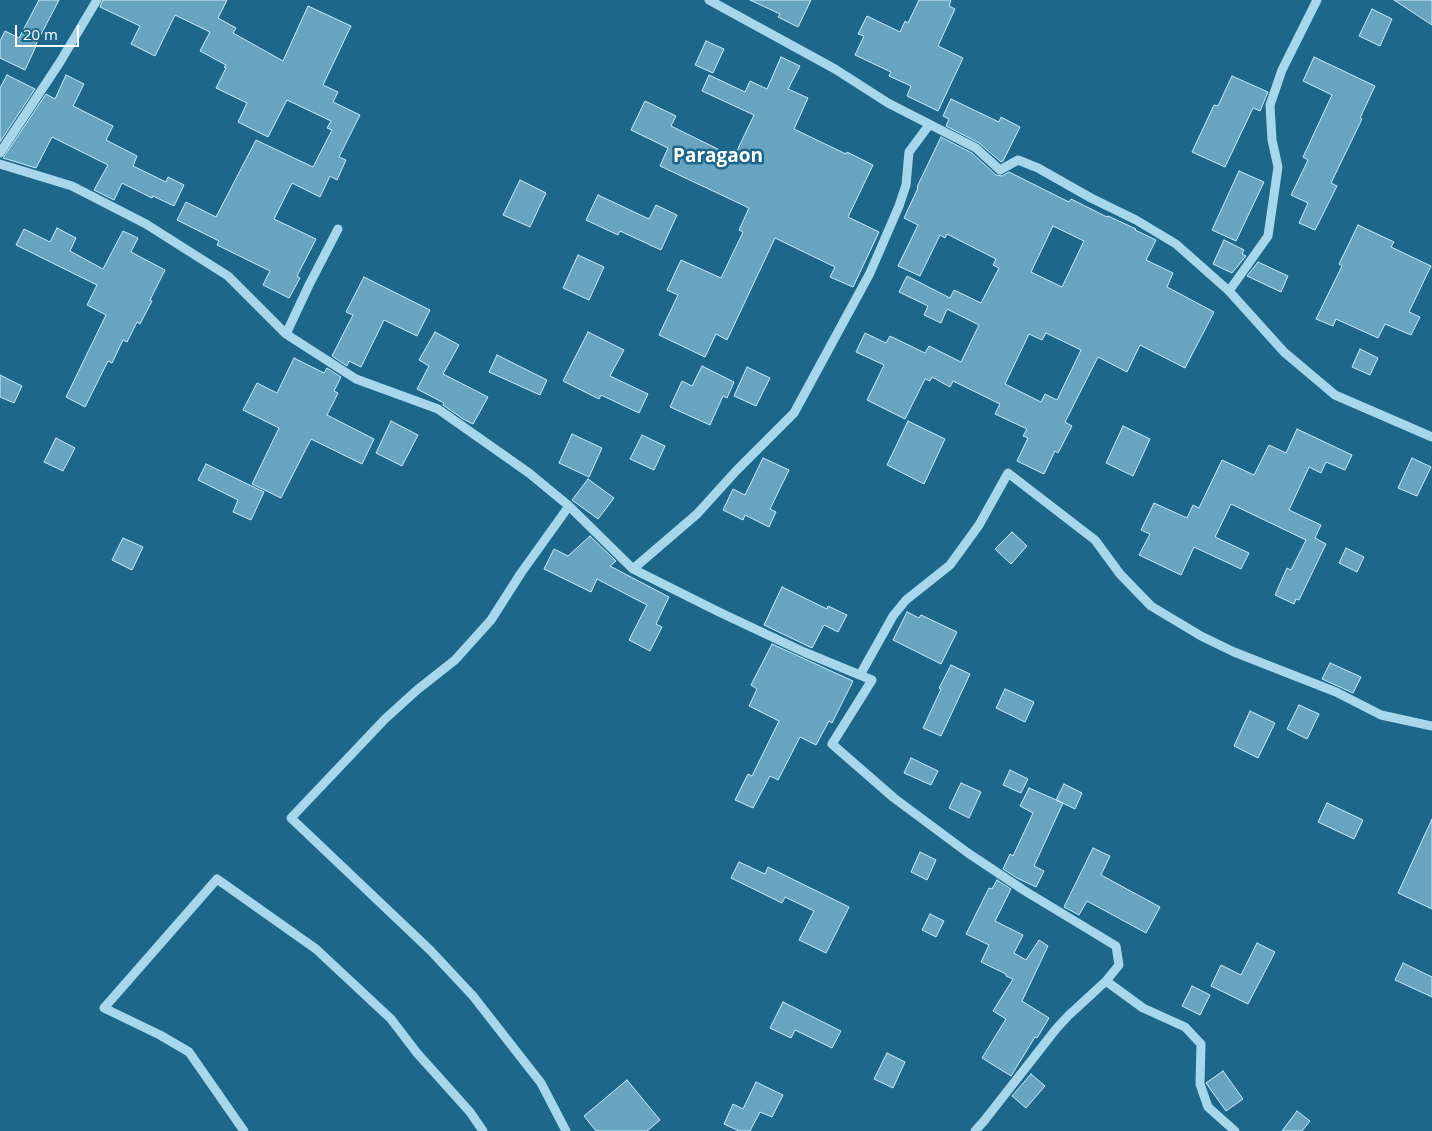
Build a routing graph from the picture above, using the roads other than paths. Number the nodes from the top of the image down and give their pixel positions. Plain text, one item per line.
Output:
1 (96, 0) edge
2 (709, 0) edge
3 (1317, 0) edge
4 (929, 125) junction
5 (0, 153) edge
6 (0, 164) edge
7 (338, 229) dead end
8 (1229, 291) junction
9 (286, 334) junction
10 (1432, 437) edge
11 (569, 506) junction
12 (634, 569) junction
13 (860, 675) junction
14 (1432, 726) edge
15 (1106, 981) junction
16 (244, 1131) edge
17 (483, 1131) edge
18 (566, 1131) edge
19 (975, 1131) edge
20 (1235, 1131) edge

1 - 5 street
2 - 4 street
3 - 8 street
4 - 8 street
4 - 12 street
6 - 9 street
7 - 9 street
8 - 10 street
9 - 11 street
11 - 12 street
11 - 18 street
12 - 13 street
13 - 14 street
13 - 15 street
15 - 19 street
15 - 20 street
16 - 17 street

